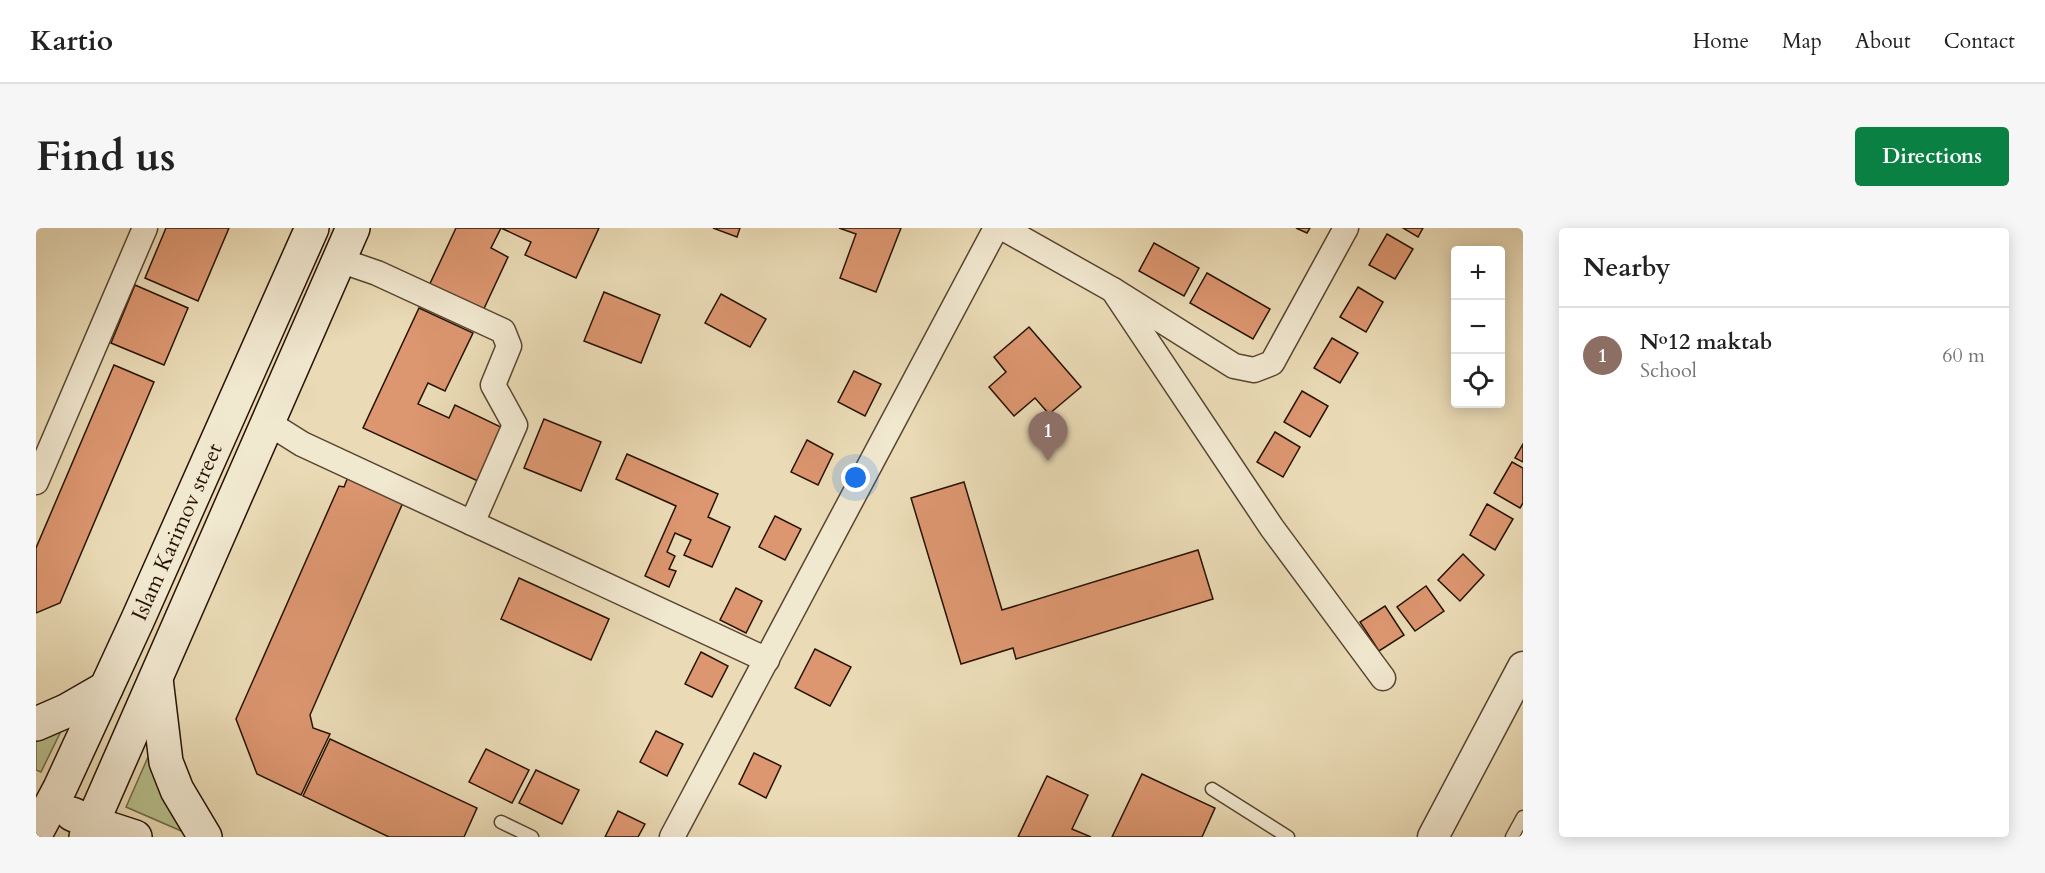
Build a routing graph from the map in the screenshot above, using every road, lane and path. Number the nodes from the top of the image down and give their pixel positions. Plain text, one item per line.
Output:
1 (145, 228) edge
2 (312, 228) edge
3 (353, 228) edge
4 (996, 228) edge
5 (1003, 228) edge
6 (1346, 228) edge
7 (339, 260) junction
8 (1113, 290) junction
9 (267, 422) junction
10 (36, 482) edge
11 (471, 523) junction
12 (767, 660) junction
13 (1523, 667) edge
14 (156, 678) junction
15 (1383, 678) dead end
16 (106, 688) junction
17 (36, 724) edge
18 (1212, 789) dead end
19 (43, 800) edge
20 (1523, 817) edge
21 (501, 822) dead end
22 (89, 830) edge
23 (36, 833) edge
24 (135, 837) edge
25 (205, 837) edge
26 (532, 837) edge
27 (672, 837) edge
28 (1288, 837) edge
29 (1433, 837) edge
30 (1512, 837) edge

1 - 10 street
2 - 16 main road, Islam Karimov street
3 - 7 main road, Islam Karimov street
4 - 12 street
5 - 8 street
6 - 8 street
7 - 9 main road, Islam Karimov street
7 - 11 street
8 - 15 street
9 - 11 street
9 - 14 main road, Islam Karimov street
11 - 12 street
12 - 27 street
13 - 29 street
14 - 22 main road, Islam Karimov street
14 - 25 main road
16 - 17 main road
16 - 19 main road, Islam Karimov street
18 - 28 lane
19 - 22 main road
19 - 23 main road, Islam Karimov street
20 - 30 lane
21 - 26 lane
22 - 24 main road

